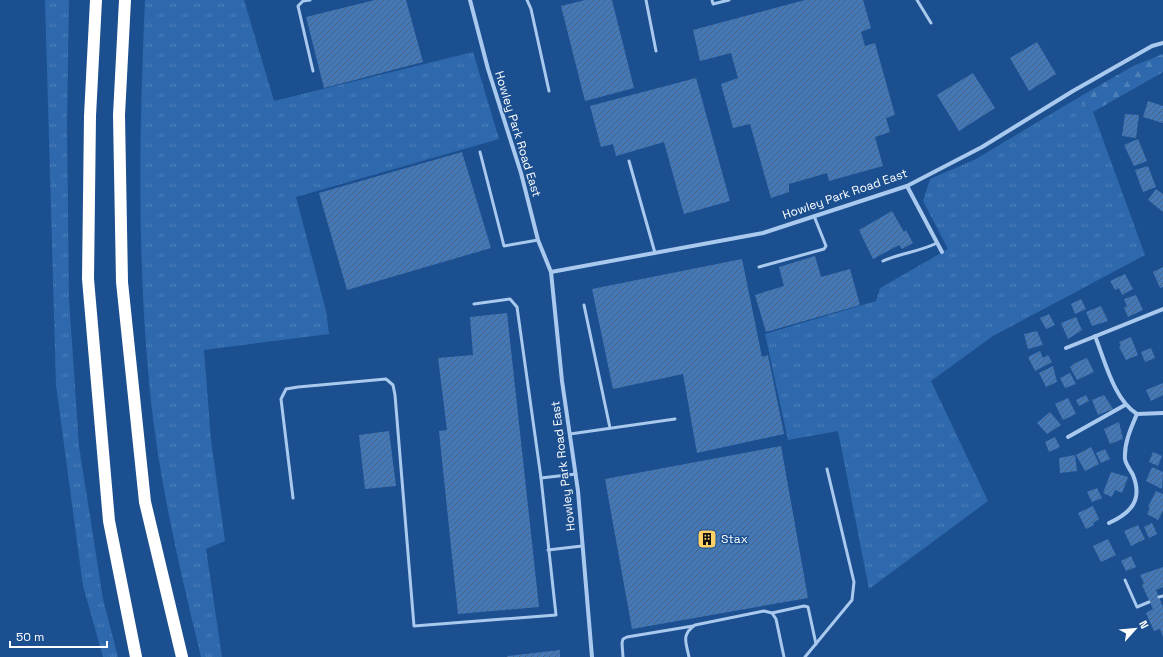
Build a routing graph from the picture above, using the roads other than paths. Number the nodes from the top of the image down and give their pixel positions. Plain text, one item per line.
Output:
1 (96, 0) edge
2 (125, 0) edge
3 (310, 0) edge
4 (471, 0) edge
5 (527, 0) edge
6 (646, 0) edge
7 (712, 0) edge
8 (728, 0) edge
9 (917, 0) edge
10 (931, 23) dead end
11 (1163, 43) edge
12 (656, 51) dead end
13 (313, 71) dead end
14 (550, 91) dead end
15 (480, 152) dead end
16 (629, 161) dead end
17 (906, 186) junction
18 (814, 216) junction
19 (538, 240) junction
20 (937, 243) junction
21 (942, 252) dead end
22 (655, 253) junction
23 (883, 261) dead end
24 (759, 267) dead end
25 (550, 272) junction
26 (474, 304) dead end
27 (584, 305) dead end
28 (1163, 309) edge
29 (1095, 336) junction
30 (1066, 348) dead end
31 (1126, 405) junction
32 (1163, 413) edge
33 (1137, 414) junction
34 (675, 419) dead end
35 (610, 428) junction
36 (570, 434) junction
37 (1068, 437) dead end
38 (827, 469) dead end
39 (576, 474) junction
40 (541, 478) junction
41 (292, 498) dead end
42 (1110, 523) dead end
43 (582, 546) junction
44 (548, 550) junction
45 (1125, 580) dead end
46 (1149, 602) dead end
47 (772, 613) junction
48 (695, 625) junction
49 (816, 644) junction
50 (136, 657) edge
51 (182, 657) edge
52 (592, 657) edge
53 (623, 657) edge
54 (689, 657) edge
55 (784, 657) edge
56 (805, 657) edge

1 - 50 highway
2 - 51 highway
3 - 13 lane
4 - 19 street, Howley Park Road East
5 - 14 lane
6 - 12 lane
7 - 8 lane
9 - 10 lane
11 - 17 street, Howley Park Road East
15 - 19 lane
16 - 22 lane
17 - 18 street, Howley Park Road East
17 - 20 street
18 - 22 street, Howley Park Road East
18 - 24 lane
19 - 25 street, Howley Park Road East
20 - 21 street
20 - 23 lane
22 - 25 street, Howley Park Road East
25 - 36 street, Howley Park Road East
26 - 40 lane
27 - 35 lane
28 - 29 street
29 - 30 street
29 - 31 street
31 - 33 street
31 - 37 street
32 - 33 street
33 - 42 street
34 - 35 lane
35 - 36 lane
36 - 39 street, Howley Park Road East
38 - 49 lane
39 - 40 lane
39 - 43 street, Howley Park Road East
40 - 44 lane
41 - 44 lane
43 - 44 lane
43 - 52 street, Howley Park Road East
45 - 46 lane
47 - 48 lane
47 - 49 lane
47 - 55 lane
48 - 53 lane
48 - 54 lane
49 - 56 lane

